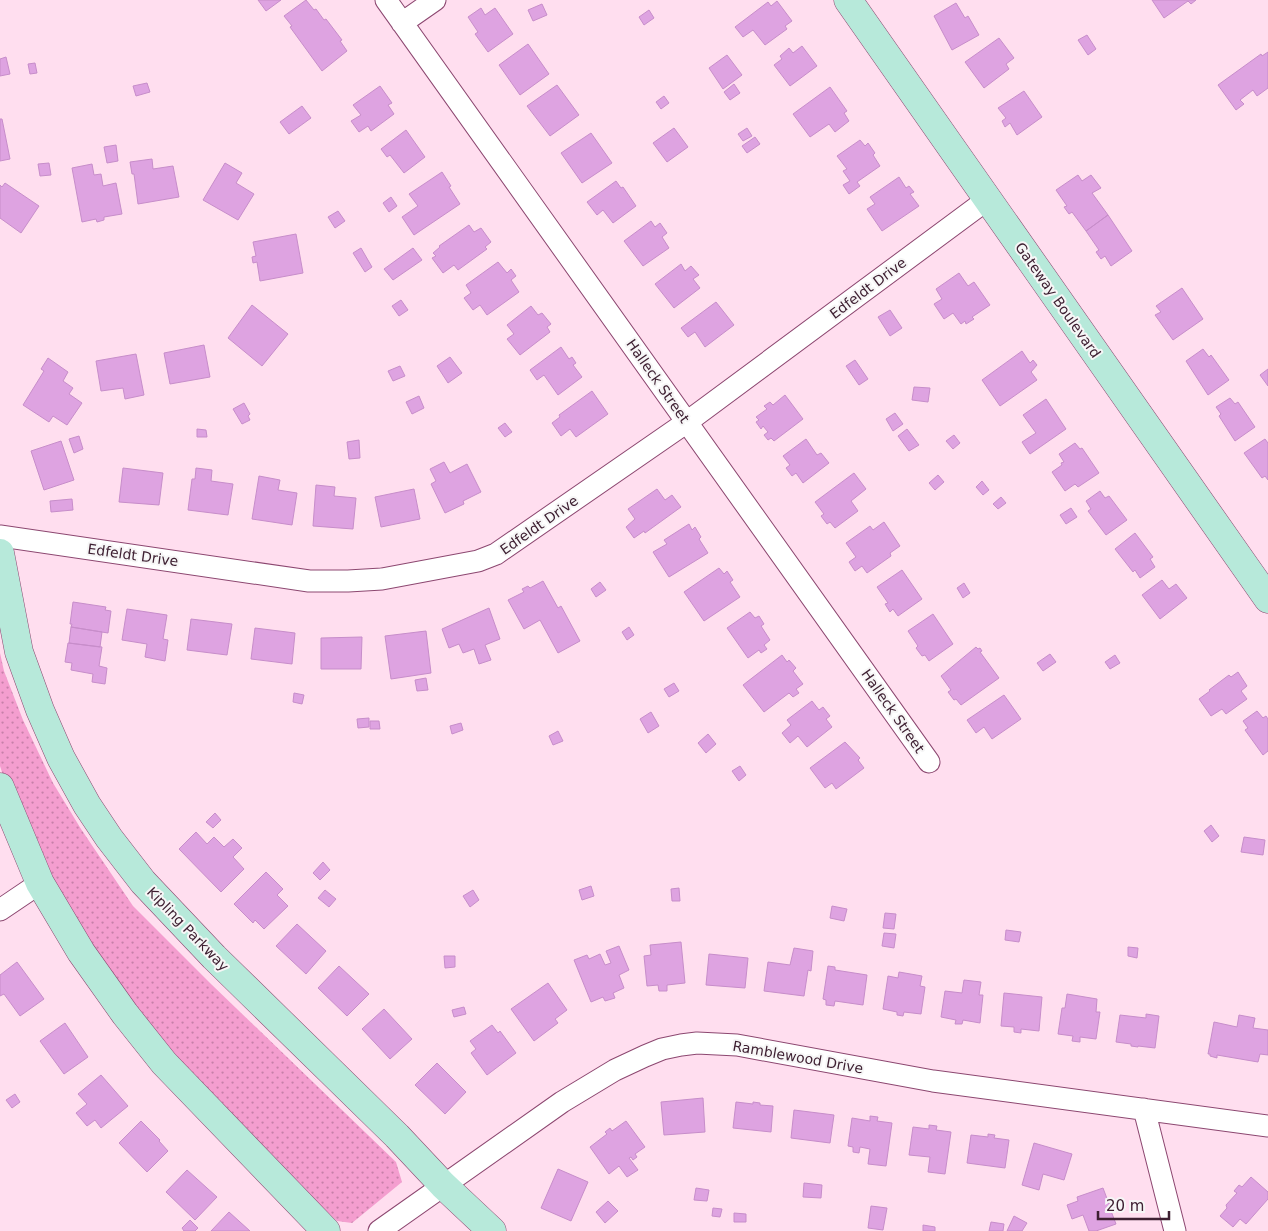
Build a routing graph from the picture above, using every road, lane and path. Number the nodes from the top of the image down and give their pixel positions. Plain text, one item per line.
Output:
1 (386, 0) edge
2 (435, 0) edge
3 (848, 0) edge
4 (402, 23) junction
5 (988, 199) junction
6 (687, 422) junction
7 (0, 536) edge
8 (0, 553) edge
9 (1268, 599) edge
10 (929, 762) dead end
11 (0, 787) edge
12 (40, 883) junction
13 (0, 910) edge
14 (1144, 1109) junction
15 (1268, 1126) edge
16 (443, 1185) junction
17 (326, 1231) edge
18 (378, 1231) edge
19 (492, 1231) edge
20 (1174, 1231) edge

1 - 4 street, Halleck Street
2 - 4 street
3 - 5 street, Gateway Boulevard
4 - 6 street, Halleck Street
5 - 6 street, Edfeldt Drive
5 - 9 street, Gateway Boulevard
6 - 7 street, Edfeldt Drive
6 - 10 street, Halleck Street
8 - 16 street, Kipling Parkway
11 - 12 street
12 - 13 street
12 - 17 street
14 - 15 street, Ramblewood Drive
14 - 16 street, Ramblewood Drive
14 - 20 street
16 - 18 street, Ramblewood Drive
16 - 19 street, Kipling Parkway

